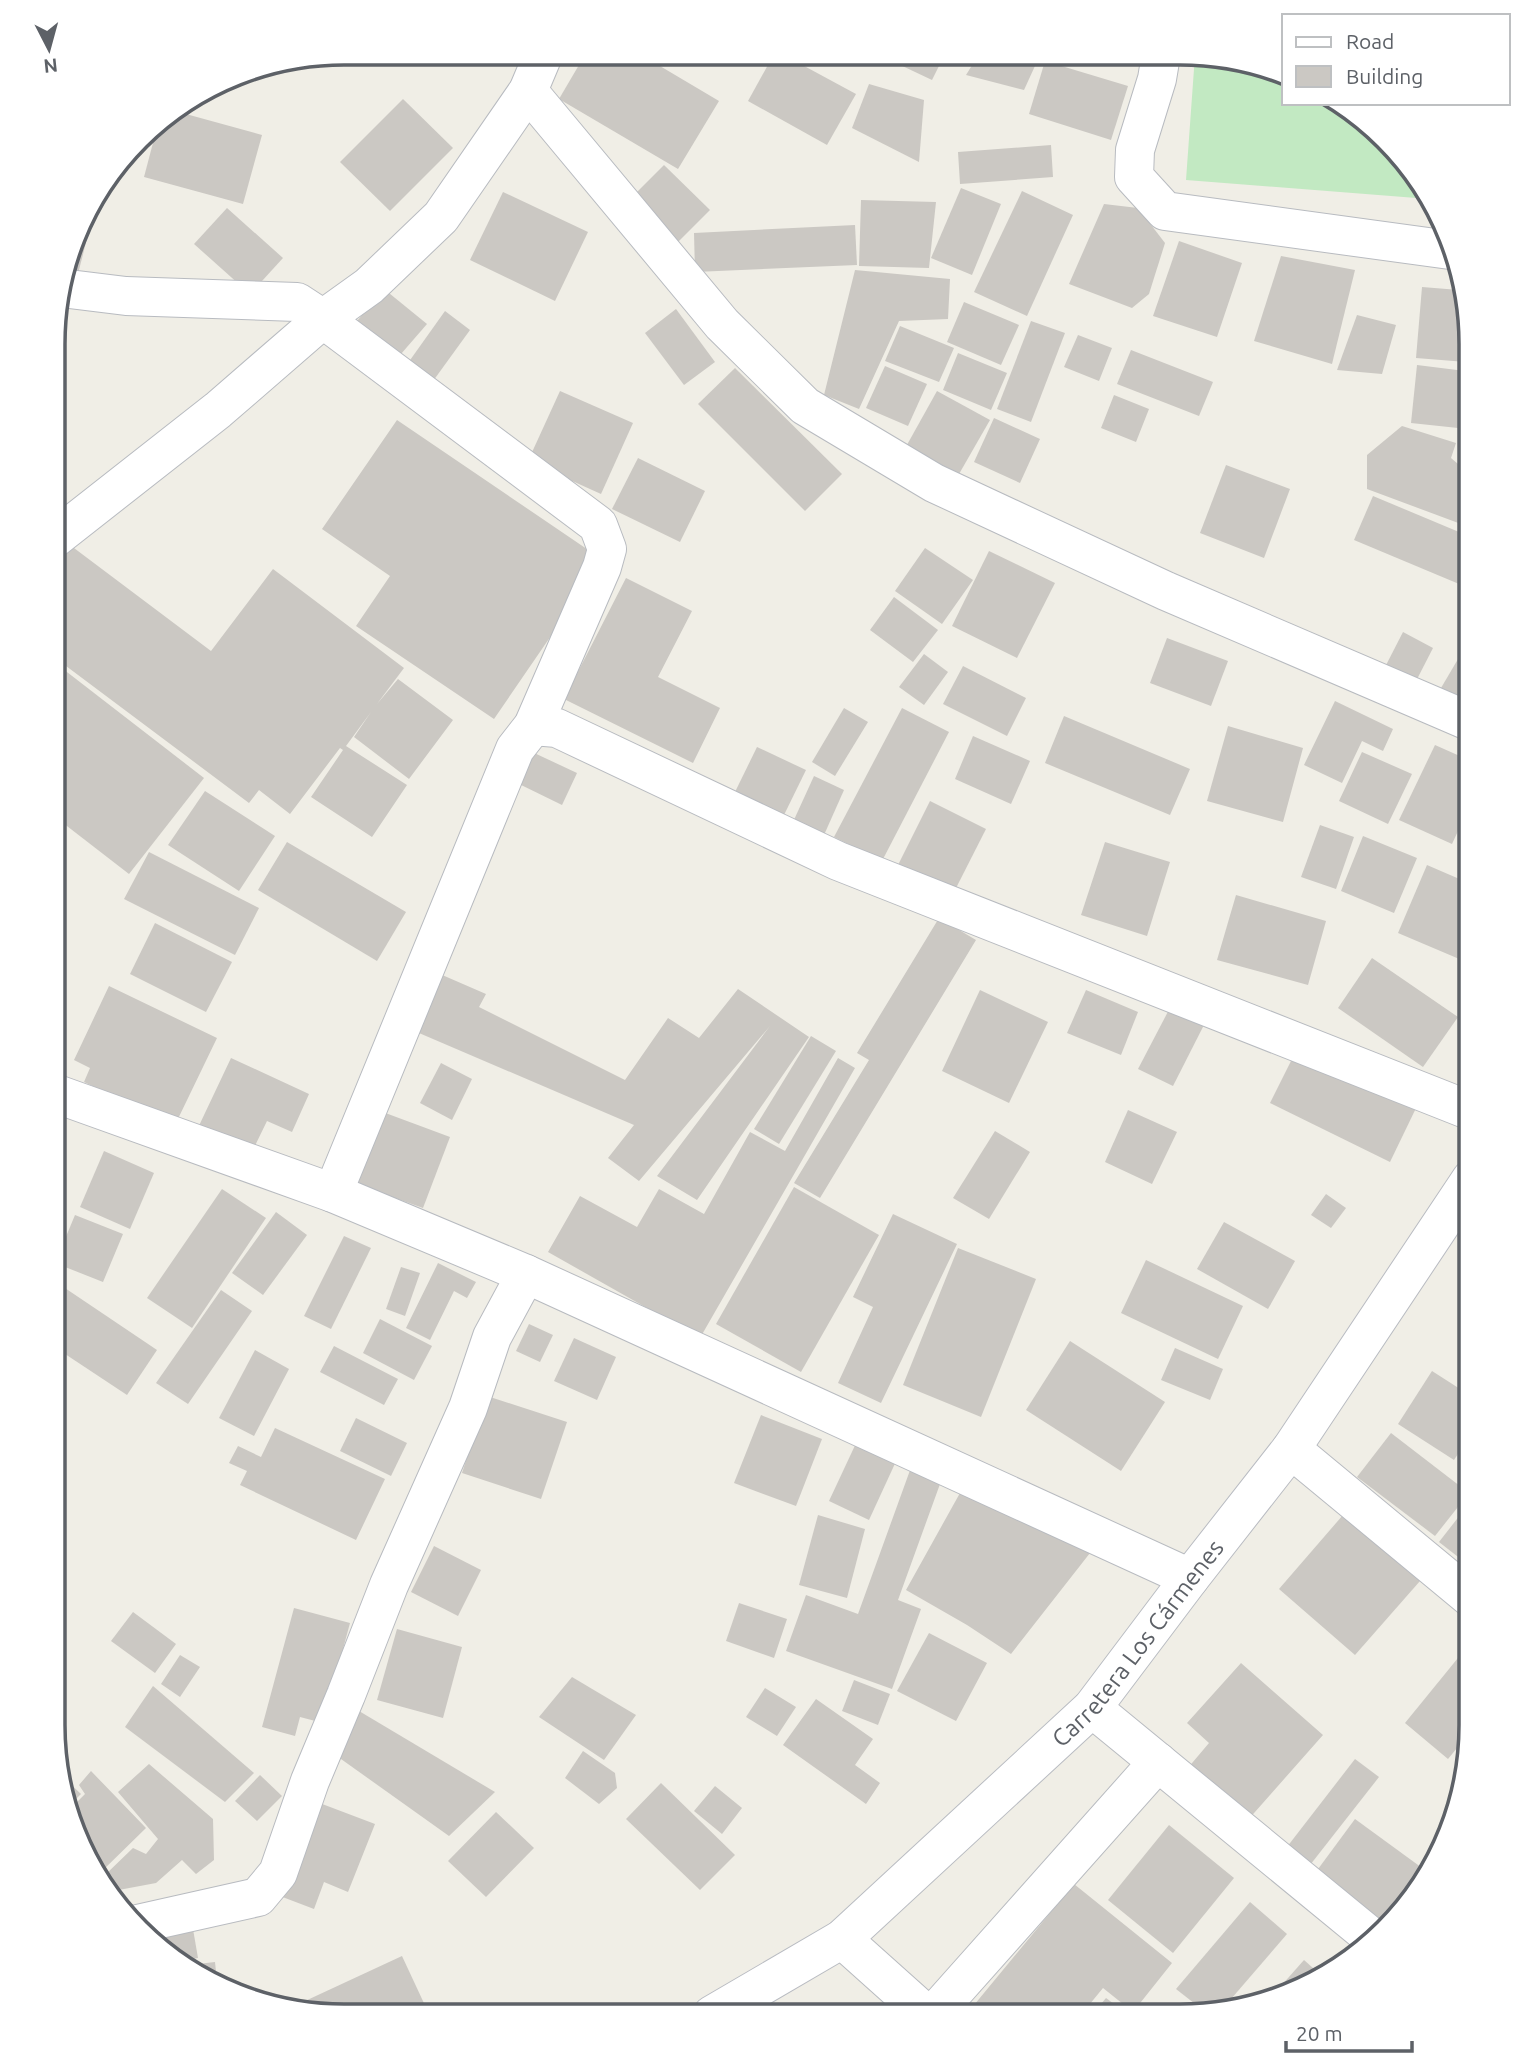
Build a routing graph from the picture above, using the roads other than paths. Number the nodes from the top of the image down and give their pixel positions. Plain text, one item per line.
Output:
1 (539, 65) edge
2 (1159, 65) edge
3 (528, 91) junction
4 (1442, 249) edge
5 (70, 289) edge
6 (323, 318) junction
7 (65, 530) edge
8 (1459, 717) edge
9 (533, 726) junction
10 (65, 1097) edge
11 (1459, 1106) edge
12 (333, 1193) junction
13 (1459, 1197) edge
14 (526, 1274) junction
15 (1291, 1449) junction
16 (1190, 1578) junction
17 (1459, 1588) edge
18 (1092, 1708) junction
19 (1158, 1762) junction
20 (145, 1922) edge
21 (1366, 1933) edge
22 (842, 1939) junction
23 (731, 2004) edge
24 (916, 2004) edge
25 (941, 2004) edge

1 - 3 street
2 - 4 street
3 - 6 street
3 - 8 street
5 - 6 street
6 - 7 street
6 - 9 street
9 - 11 street
9 - 12 street
10 - 12 street
12 - 14 street
13 - 15 street, Carretera Los Cármenes
14 - 16 street
14 - 20 street
15 - 16 street, Carretera Los Cármenes
15 - 17 street
16 - 18 street, Carretera Los Cármenes
18 - 19 street
18 - 22 street, Carretera Los Cármenes
19 - 21 street
19 - 25 street
22 - 23 street, Carretera Los Cármenes
22 - 24 street

